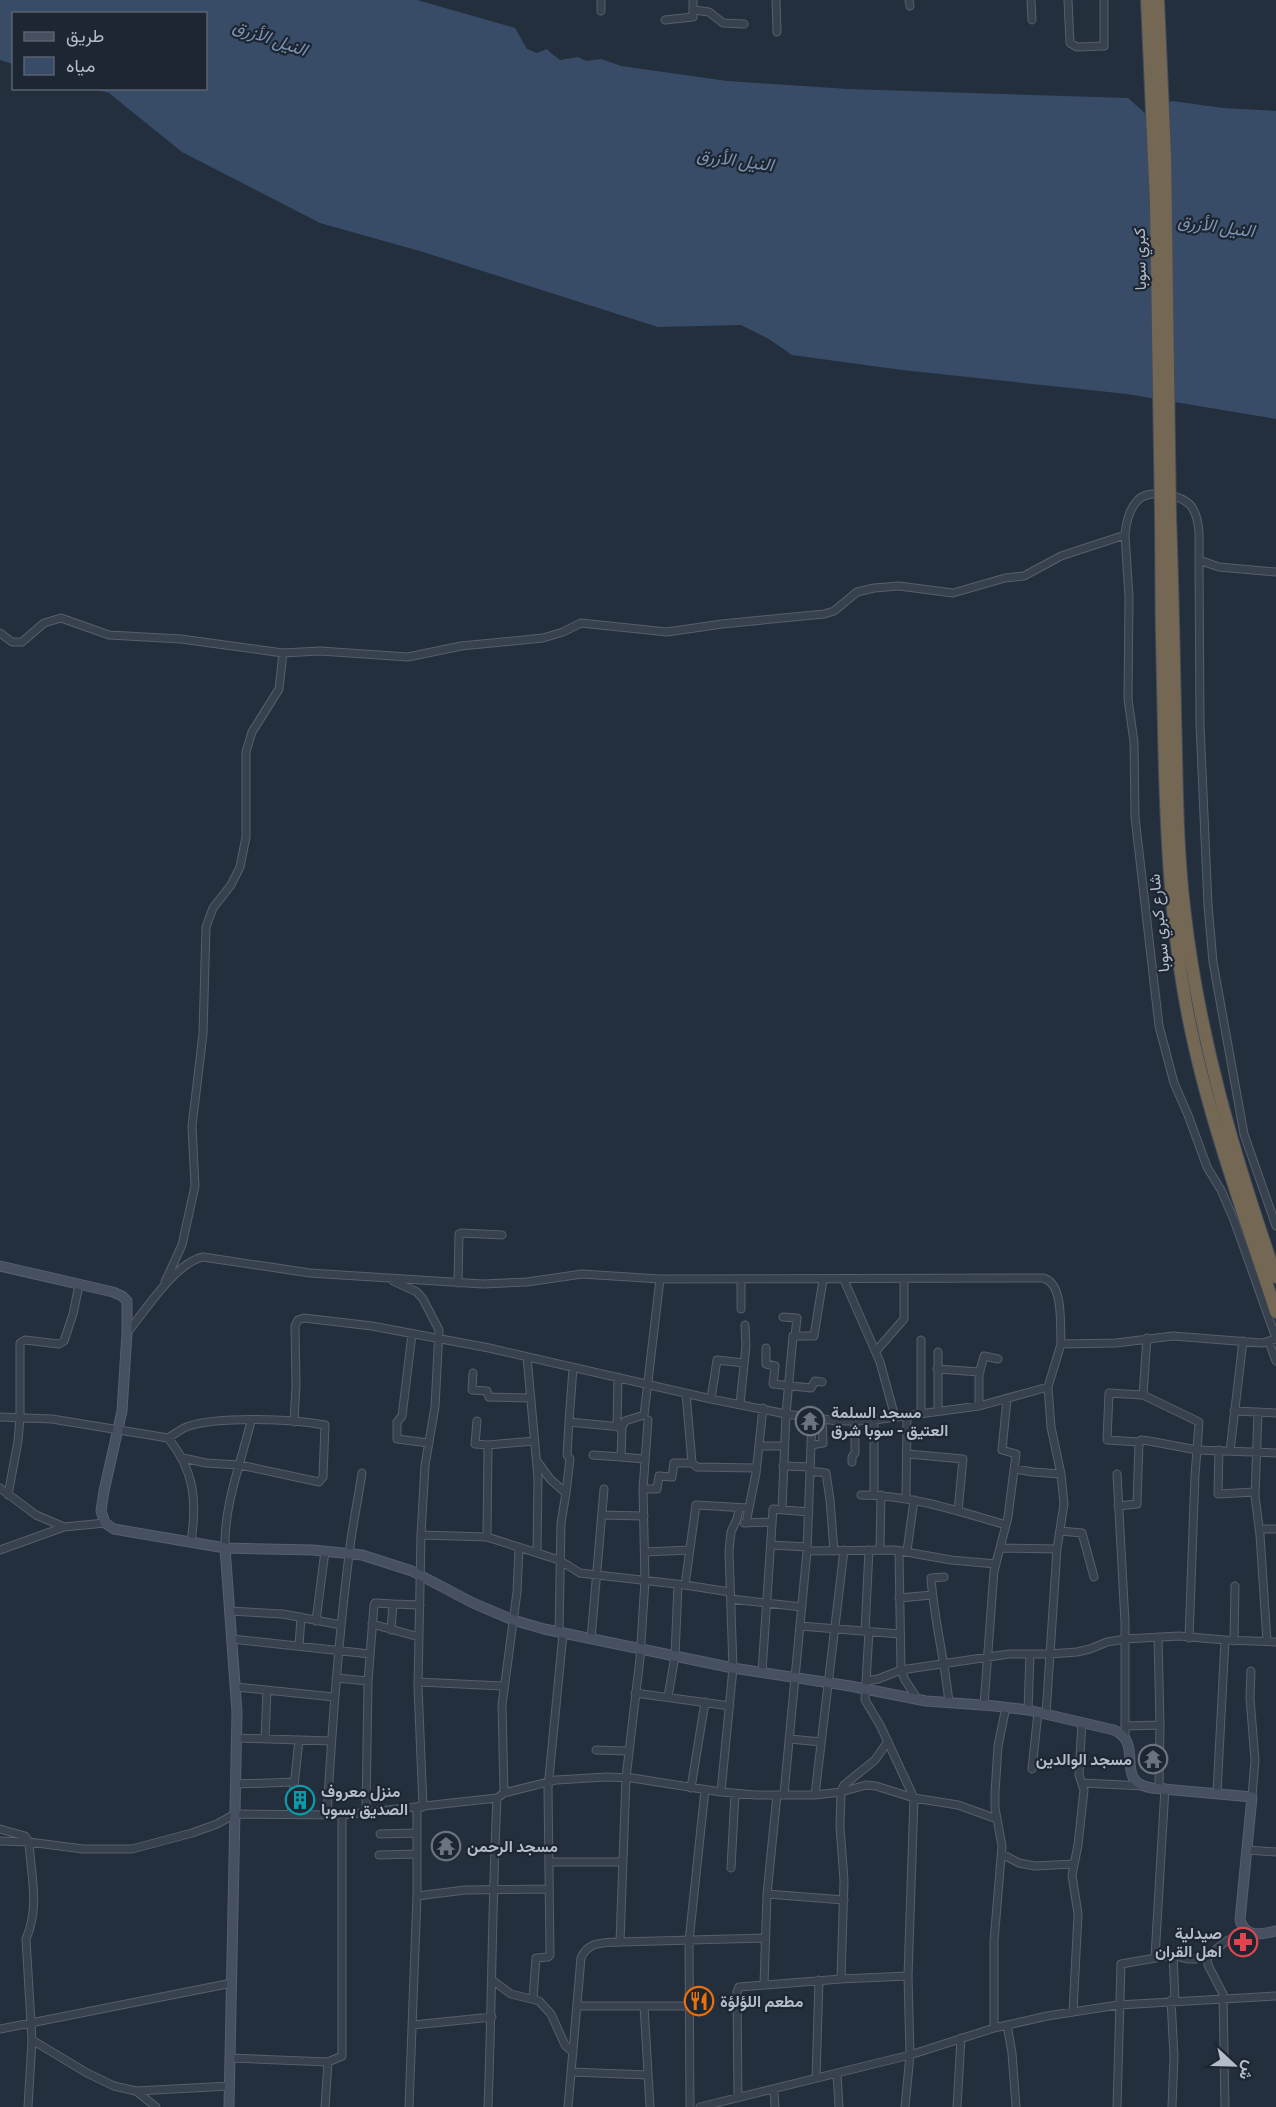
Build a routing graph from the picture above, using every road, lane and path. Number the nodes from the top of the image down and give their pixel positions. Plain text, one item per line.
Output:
1 (601, 0) edge
2 (693, 0) edge
3 (776, 0) edge
4 (1031, 0) edge
5 (1068, 0) edge
6 (1104, 0) edge
7 (1147, 0) edge
8 (1158, 0) edge
9 (694, 10) junction
10 (601, 11) dead end
11 (665, 20) dead end
12 (1032, 20) dead end
13 (744, 24) dead end
14 (777, 32) dead end
15 (1166, 517) junction
16 (1125, 535) junction
17 (1199, 560) junction
18 (1276, 572) edge
19 (0, 633) edge
20 (283, 653) junction
21 (1276, 1226) edge
22 (502, 1235) dead end
23 (0, 1268) edge
24 (1276, 1276) edge
25 (383, 1277) junction
26 (660, 1279) junction
27 (741, 1280) junction
28 (823, 1280) junction
29 (844, 1280) junction
30 (904, 1280) junction
31 (458, 1283) junction
32 (79, 1285) junction
33 (163, 1287) junction
34 (741, 1309) dead end
35 (1276, 1312) edge
36 (783, 1317) dead end
37 (745, 1325) dead end
38 (127, 1333) junction
39 (412, 1334) junction
40 (795, 1336) junction
41 (1146, 1338) junction
42 (439, 1339) junction
43 (921, 1340) dead end
44 (1274, 1340) edge
45 (1243, 1341) junction
46 (1061, 1344) junction
47 (766, 1348) dead end
48 (876, 1351) junction
49 (938, 1352) dead end
50 (527, 1357) junction
51 (998, 1359) dead end
52 (1276, 1361) edge
53 (744, 1363) junction
54 (573, 1368) junction
55 (938, 1369) junction
56 (980, 1372) junction
57 (473, 1373) dead end
58 (618, 1377) junction
59 (822, 1382) dead end
60 (648, 1384) junction
61 (789, 1386) junction
62 (1048, 1387) junction
63 (938, 1390) junction
64 (921, 1391) junction
65 (686, 1393) junction
66 (1143, 1395) junction
67 (530, 1398) junction
68 (711, 1399) junction
69 (1007, 1399) junction
70 (740, 1404) junction
71 (979, 1406) junction
72 (763, 1408) junction
73 (938, 1411) junction
74 (1234, 1411) junction
75 (1257, 1412) junction
76 (921, 1413) junction
77 (1276, 1413) edge
78 (786, 1414) junction
79 (907, 1415) junction
80 (20, 1417) junction
81 (895, 1417) junction
82 (0, 1418) edge
83 (812, 1418) junction
84 (648, 1420) dead end
85 (822, 1420) junction
86 (874, 1420) junction
87 (251, 1421) junction
88 (477, 1421) dead end
89 (294, 1422) junction
90 (569, 1422) junction
91 (855, 1422) junction
92 (620, 1427) junction
93 (119, 1429) junction
94 (168, 1438) junction
95 (534, 1441) junction
96 (1139, 1442) junction
97 (429, 1443) junction
98 (488, 1445) junction
99 (811, 1445) junction
100 (759, 1446) junction
101 (784, 1446) junction
102 (1197, 1450) junction
103 (1219, 1450) junction
104 (1230, 1451) junction
105 (1257, 1452) junction
106 (1276, 1453) edge
107 (908, 1454) junction
108 (593, 1455) dead end
109 (621, 1456) junction
110 (183, 1458) junction
111 (644, 1458) junction
112 (536, 1459) junction
113 (852, 1462) dead end
114 (692, 1463) junction
115 (240, 1465) junction
116 (783, 1466) junction
117 (756, 1468) junction
118 (810, 1469) junction
119 (1015, 1469) junction
120 (362, 1473) dead end
121 (1061, 1474) junction
122 (1117, 1474) dead end
123 (0, 1488) edge
124 (604, 1489) dead end
125 (643, 1489) junction
126 (1255, 1492) junction
127 (566, 1493) junction
128 (8, 1495) junction
129 (861, 1495) dead end
130 (878, 1495) junction
131 (910, 1499) junction
132 (1118, 1506) junction
133 (739, 1508) junction
134 (748, 1508) junction
135 (782, 1509) junction
136 (958, 1510) junction
137 (809, 1512) junction
138 (602, 1515) junction
139 (644, 1516) junction
140 (735, 1522) junction
141 (771, 1522) junction
142 (105, 1523) junction
143 (746, 1523) junction
144 (1006, 1525) junction
145 (64, 1527) junction
146 (1260, 1529) junction
147 (1276, 1529) edge
148 (1060, 1532) junction
149 (421, 1535) junction
150 (486, 1537) junction
151 (191, 1542) junction
152 (771, 1545) junction
153 (519, 1547) junction
154 (225, 1548) junction
155 (1000, 1548) junction
156 (807, 1549) junction
157 (1056, 1549) junction
158 (0, 1550) edge
159 (690, 1550) junction
160 (844, 1550) junction
161 (869, 1550) junction
162 (880, 1550) junction
163 (325, 1551) junction
164 (834, 1551) junction
165 (903, 1551) junction
166 (645, 1552) junction
167 (349, 1553) junction
168 (537, 1553) junction
169 (559, 1560) junction
170 (996, 1564) junction
171 (420, 1575) junction
172 (596, 1575) junction
173 (944, 1577) dead end
174 (1094, 1577) dead end
175 (645, 1581) junction
176 (681, 1584) junction
177 (1235, 1586) dead end
178 (932, 1595) junction
179 (731, 1596) junction
180 (899, 1598) junction
181 (766, 1603) junction
182 (393, 1604) junction
183 (420, 1605) junction
184 (802, 1607) junction
185 (230, 1611) junction
186 (301, 1617) junction
187 (513, 1620) junction
188 (316, 1621) junction
189 (372, 1624) junction
190 (341, 1625) junction
191 (800, 1626) junction
192 (835, 1629) junction
193 (391, 1630) junction
194 (867, 1631) junction
195 (561, 1633) junction
196 (900, 1634) junction
197 (419, 1637) junction
198 (1158, 1637) junction
199 (1125, 1638) junction
200 (1188, 1638) junction
201 (232, 1639) junction
202 (591, 1639) junction
203 (1225, 1640) junction
204 (1234, 1641) junction
205 (1267, 1641) junction
206 (1276, 1642) edge
207 (299, 1646) junction
208 (641, 1648) junction
209 (339, 1651) junction
210 (370, 1654) junction
211 (1030, 1654) junction
212 (1049, 1654) junction
213 (675, 1656) junction
214 (987, 1658) junction
215 (945, 1664) junction
216 (733, 1668) junction
217 (901, 1670) junction
218 (1251, 1671) dead end
219 (762, 1672) junction
220 (336, 1678) junction
221 (796, 1678) junction
222 (368, 1681) junction
223 (418, 1682) junction
224 (828, 1683) junction
225 (865, 1685) junction
226 (503, 1686) junction
227 (236, 1688) junction
228 (267, 1690) junction
229 (635, 1693) junction
230 (334, 1697) junction
231 (668, 1697) junction
232 (918, 1700) junction
233 (705, 1702) junction
234 (949, 1703) junction
235 (984, 1705) junction
236 (730, 1706) junction
237 (1006, 1707) junction
238 (1037, 1712) junction
239 (1082, 1722) junction
240 (1160, 1725) junction
241 (1125, 1731) junction
242 (236, 1738) junction
243 (266, 1738) junction
244 (790, 1739) junction
245 (299, 1740) junction
246 (331, 1741) junction
247 (888, 1741) junction
248 (822, 1742) junction
249 (596, 1750) dead end
250 (628, 1751) junction
251 (1032, 1769) dead end
252 (626, 1778) junction
253 (294, 1782) junction
254 (548, 1782) junction
255 (1083, 1783) junction
256 (236, 1784) junction
257 (1144, 1786) junction
258 (691, 1788) junction
259 (1162, 1788) junction
260 (705, 1790) junction
261 (721, 1792) junction
262 (841, 1792) junction
263 (1217, 1793) junction
264 (735, 1794) junction
265 (781, 1795) junction
266 (815, 1795) junction
267 (500, 1796) junction
268 (1252, 1797) junction
269 (914, 1798) junction
270 (420, 1807) junction
271 (366, 1812) junction
272 (235, 1814) junction
273 (291, 1814) junction
274 (327, 1815) junction
275 (342, 1815) junction
276 (997, 1819) junction
277 (0, 1829) edge
278 (417, 1833) junction
279 (380, 1834) dead end
280 (0, 1841) edge
281 (29, 1842) junction
282 (1246, 1850) junction
283 (1276, 1852) edge
284 (417, 1854) junction
285 (1002, 1854) junction
286 (379, 1855) dead end
287 (550, 1862) junction
288 (623, 1862) junction
289 (1073, 1864) junction
290 (731, 1868) dead end
291 (549, 1889) junction
292 (492, 1890) junction
293 (767, 1894) junction
294 (417, 1896) junction
295 (844, 1900) junction
296 (1276, 1931) edge
297 (1252, 1934) junction
298 (765, 1938) junction
299 (689, 1941) junction
300 (620, 1942) junction
301 (1173, 1955) junction
302 (1207, 1956) junction
303 (1155, 1957) junction
304 (908, 1976) junction
305 (842, 1979) junction
306 (492, 1980) junction
307 (819, 1980) junction
308 (232, 1983) junction
309 (764, 1985) junction
310 (1276, 1996) edge
311 (1223, 1997) junction
312 (533, 1998) junction
313 (1173, 2000) junction
314 (1118, 2005) junction
315 (577, 2006) junction
316 (644, 2006) junction
317 (689, 2006) junction
318 (1073, 2012) junction
319 (492, 2017) junction
320 (30, 2024) junction
321 (413, 2025) junction
322 (1006, 2025) junction
323 (994, 2028) junction
324 (0, 2029) edge
325 (961, 2038) junction
326 (32, 2040) junction
327 (573, 2052) junction
328 (910, 2055) junction
329 (230, 2058) junction
330 (328, 2062) junction
331 (571, 2072) junction
332 (837, 2073) junction
333 (648, 2075) junction
334 (816, 2078) junction
335 (230, 2086) junction
336 (774, 2089) junction
337 (136, 2091) junction
338 (738, 2098) junction
339 (713, 2105) edge
340 (28, 2107) edge
341 (156, 2107) edge
342 (229, 2107) edge
343 (326, 2107) edge
344 (409, 2107) edge
345 (488, 2107) edge
346 (568, 2107) edge
347 (650, 2107) edge
348 (690, 2107) edge
349 (700, 2107) edge
350 (775, 2107) edge
351 (839, 2107) edge
352 (905, 2107) edge
353 (957, 2107) edge
354 (1016, 2107) edge
355 (1117, 2107) edge
356 (1172, 2107) edge
357 (1226, 2107) edge

1 - 10 street
2 - 9 street
3 - 14 street
4 - 12 street
5 - 6 street
7 - 15 highway, كبري سوبا, bridge
8 - 15 highway, كبري سوبا, bridge
9 - 11 street
9 - 13 street
15 - 24 highway, شارع كبري سوبا
15 - 35 highway, شارع كبري سوبا
16 - 17 street
16 - 20 street
16 - 44 street
17 - 18 street
17 - 21 street
19 - 20 street
20 - 33 street
22 - 31 street
23 - 32 street
25 - 31 street
25 - 33 street
25 - 42 street
26 - 27 street
26 - 31 street
26 - 60 street
27 - 28 street
27 - 34 street
28 - 29 street
28 - 40 street
29 - 30 street
29 - 48 street
30 - 46 street
30 - 48 street
32 - 38 street
32 - 80 street
33 - 38 street
36 - 40 street
37 - 53 street
38 - 93 street
39 - 42 street
39 - 89 street
39 - 97 street
40 - 61 street
41 - 45 street
41 - 46 street
41 - 66 street
42 - 50 street
42 - 97 street
43 - 64 street
44 - 45 street
44 - 52 street
45 - 74 street
46 - 62 street
47 - 61 street
48 - 81 street
49 - 55 street
50 - 54 street
50 - 67 street
51 - 56 street
53 - 68 street
53 - 70 street
54 - 58 street
54 - 90 street
55 - 56 street
55 - 63 street
56 - 71 street
57 - 67 street
58 - 60 street
58 - 92 street
59 - 61 street
60 - 65 street
60 - 92 street
61 - 78 street
62 - 69 street
62 - 121 street
63 - 64 street
63 - 73 street
64 - 76 street
65 - 68 street
65 - 114 street
66 - 96 street
66 - 102 street
67 - 95 street
68 - 70 street
69 - 71 street
69 - 119 street
70 - 72 street
71 - 73 street
72 - 78 street
72 - 100 street
73 - 76 street
74 - 75 street
74 - 104 street
75 - 77 street
75 - 105 street
76 - 79 street
78 - 83 street
78 - 101 street
79 - 81 street
79 - 107 street
80 - 82 street
80 - 93 street
80 - 128 street
81 - 86 street
83 - 85 street
83 - 99 street
84 - 111 street
85 - 91 street
85 - 99 street
86 - 91 street
86 - 130 street
87 - 89 street
87 - 94 street
87 - 115 street
88 - 98 street
89 - 115 street
90 - 92 street
90 - 127 street
91 - 113 street
92 - 109 street
93 - 94 street
93 - 142 street
94 - 110 street
95 - 98 street
95 - 112 street
96 - 102 street
96 - 132 street
97 - 149 street
98 - 150 street
99 - 118 street
100 - 101 street
100 - 117 street
101 - 116 street
102 - 103 street
102 - 200 street
103 - 104 street
103 - 126 street
104 - 105 street
105 - 106 street
105 - 126 street
107 - 131 street
107 - 136 street
108 - 109 street
109 - 111 street
110 - 115 street
110 - 151 street
111 - 125 street
112 - 127 street
112 - 168 street
114 - 117 street
114 - 125 street
115 - 154 street
116 - 118 street
116 - 135 street
117 - 134 street
118 - 137 street
118 - 164 street
119 - 121 street
119 - 144 street
120 - 167 street
121 - 148 street
122 - 132 street
123 - 128 street
124 - 138 street
125 - 139 street
126 - 146 street
127 - 169 street
128 - 145 street
129 - 130 street
130 - 131 street
130 - 162 street
131 - 136 street
131 - 165 street
132 - 199 street
133 - 134 street
133 - 140 street
133 - 159 street
134 - 143 street
135 - 137 street
135 - 141 street
136 - 144 street
137 - 156 street
138 - 139 street
138 - 172 street
139 - 166 street
140 - 143 street
140 - 179 street
141 - 143 street
141 - 152 street
142 - 145 street
142 - 151 street
144 - 155 street
145 - 158 street
146 - 147 street
146 - 205 street
148 - 157 street
148 - 174 street
149 - 150 street
149 - 171 street
150 - 153 street
151 - 154 street
152 - 156 street
152 - 181 street
153 - 168 street
153 - 187 street
154 - 163 street
154 - 185 street
155 - 157 street
155 - 170 street
156 - 164 street
156 - 184 street
157 - 212 street
159 - 166 street
159 - 176 street
160 - 161 street
160 - 164 street
160 - 192 street
161 - 162 street
161 - 194 street
162 - 165 street
163 - 167 street
163 - 188 street
165 - 170 street
165 - 180 street
166 - 175 street
167 - 171 street
167 - 190 street
168 - 169 street
169 - 172 street
169 - 195 street
170 - 214 street
171 - 183 street
171 - 187 street
172 - 175 street
172 - 202 street
173 - 178 street
175 - 176 street
175 - 208 street
176 - 179 street
176 - 213 street
177 - 204 street
178 - 180 street
178 - 215 street
179 - 181 street
179 - 216 street
180 - 196 street
181 - 184 street
181 - 219 street
182 - 183 street
182 - 189 street
182 - 193 street
183 - 197 street
184 - 191 street
185 - 186 street
185 - 201 street
186 - 188 street
186 - 207 street
187 - 195 street
187 - 226 street
188 - 190 street
189 - 193 street
189 - 210 street
190 - 209 street
191 - 192 street
191 - 221 street
192 - 194 street
192 - 224 street
193 - 197 street
194 - 196 street
194 - 225 street
195 - 202 street
195 - 254 street
196 - 217 street
197 - 223 street
198 - 199 street
198 - 200 street
198 - 240 street
199 - 212 street
199 - 241 street
200 - 203 street
201 - 207 street
201 - 227 street
202 - 208 street
203 - 204 street
203 - 263 street
204 - 205 street
205 - 206 street
207 - 209 street
208 - 213 street
208 - 229 street
209 - 210 street
209 - 220 street
210 - 222 street
211 - 212 street
211 - 214 street
211 - 238 street
212 - 238 street
213 - 216 street
213 - 231 street
214 - 215 street
214 - 235 street
215 - 217 street
215 - 234 street
216 - 219 street
216 - 236 street
217 - 225 street
217 - 232 street
218 - 268 street
219 - 221 street
220 - 222 street
220 - 230 street
221 - 224 street
221 - 244 street
222 - 271 street
223 - 226 street
223 - 270 street
224 - 225 street
224 - 248 street
225 - 232 street
225 - 247 street
226 - 267 street
227 - 228 street
227 - 242 street
228 - 230 street
228 - 243 street
229 - 231 street
229 - 250 street
230 - 246 street
231 - 233 street
232 - 234 street
233 - 236 street
233 - 258 street
234 - 235 street
235 - 237 street
236 - 261 street
237 - 238 street
237 - 276 street
238 - 239 street
238 - 251 street
239 - 241 street
239 - 255 street
240 - 241 street
240 - 259 street
241 - 257 street
242 - 243 street
242 - 256 street
243 - 245 street
244 - 248 street
244 - 265 street
245 - 246 street
245 - 253 street
246 - 274 street
247 - 262 street
247 - 269 street
248 - 266 street
249 - 250 street
250 - 252 street
252 - 254 street
252 - 258 street
252 - 288 street
253 - 256 street
253 - 273 street
254 - 267 street
254 - 287 street
255 - 257 street
255 - 289 street
256 - 272 street
257 - 259 street
258 - 260 street
259 - 263 street
259 - 303 street
260 - 261 street
260 - 299 street
261 - 264 street
262 - 266 street
262 - 269 street
262 - 295 street
263 - 268 street
264 - 265 street
264 - 290 street
265 - 266 street
265 - 293 street
267 - 270 street
267 - 292 street
268 - 282 street
269 - 276 street
269 - 304 street
270 - 271 street
270 - 278 street
271 - 275 street
272 - 273 street
272 - 281 street
272 - 308 street
273 - 274 street
274 - 275 street
275 - 330 street
276 - 285 street
277 - 281 street
278 - 279 street
278 - 284 street
280 - 281 street
281 - 320 street
282 - 283 street
282 - 297 street
284 - 286 street
284 - 294 street
285 - 289 street
285 - 323 street
287 - 288 street
287 - 291 street
288 - 300 street
289 - 318 street
291 - 292 street
291 - 312 street
292 - 294 street
292 - 306 street
293 - 295 street
293 - 298 street
294 - 321 street
295 - 305 street
296 - 297 street
297 - 302 street
298 - 299 street
298 - 309 street
299 - 300 street
299 - 317 street
300 - 315 street
301 - 302 street
301 - 303 street
301 - 313 street
302 - 311 street
303 - 314 street
304 - 305 street
304 - 328 street
305 - 307 street
306 - 312 street
306 - 319 street
307 - 309 street
307 - 334 street
308 - 320 street
308 - 329 street
309 - 338 street
310 - 311 street
311 - 313 street
311 - 357 street
312 - 327 street
313 - 314 street
313 - 356 street
314 - 318 street
314 - 355 street
315 - 316 street
315 - 327 street
316 - 317 street
316 - 333 street
317 - 348 street
318 - 322 street
319 - 321 street
319 - 345 street
320 - 324 street
320 - 326 street
321 - 344 street
322 - 323 street
322 - 354 street
323 - 325 street
325 - 328 street
325 - 353 street
326 - 337 street
326 - 340 street
327 - 331 street
328 - 332 street
328 - 352 street
329 - 330 street
329 - 335 street
330 - 343 street
331 - 333 street
331 - 346 street
332 - 334 street
332 - 351 street
333 - 347 street
334 - 336 street
335 - 337 street
335 - 342 street
336 - 338 street
336 - 350 street
337 - 341 street
338 - 339 street
339 - 349 street

